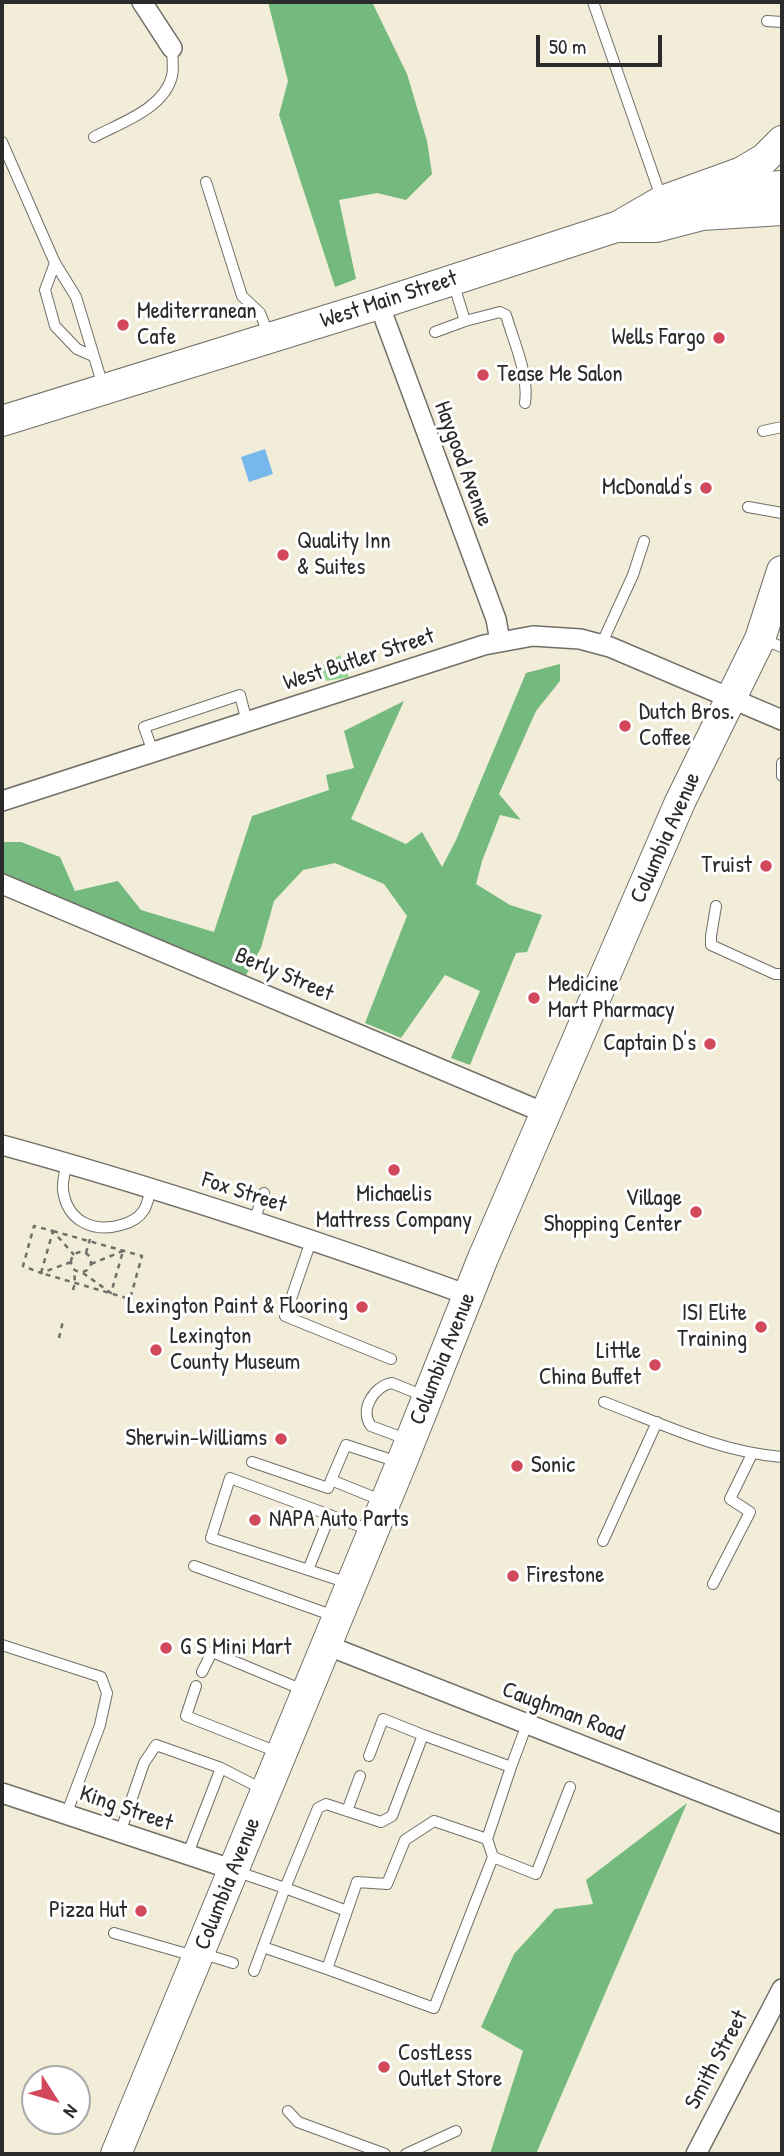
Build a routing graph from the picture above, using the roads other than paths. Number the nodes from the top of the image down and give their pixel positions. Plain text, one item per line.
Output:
1 (142, 2) edge
2 (593, 2) edge
3 (767, 21) dead end
4 (782, 22) edge
5 (172, 48) joint
6 (94, 137) dead end
7 (782, 141) edge
8 (2, 142) edge
9 (205, 182) dead end
10 (782, 186) edge
11 (675, 197) junction
12 (782, 210) edge
13 (616, 227) junction
14 (55, 263) junction
15 (452, 280) junction
16 (379, 304) junction
17 (465, 321) junction
18 (435, 332) dead end
19 (270, 337) junction
20 (93, 356) junction
21 (104, 389) junction
22 (525, 403) dead end
23 (2, 421) edge
24 (782, 427) edge
25 (763, 431) dead end
26 (748, 507) dead end
27 (782, 513) edge
28 (644, 541) dead end
29 (782, 571) edge
30 (500, 641) junction
31 (771, 643) edge
32 (601, 645) junction
33 (732, 699) junction
34 (782, 720) edge
35 (247, 722) junction
36 (153, 752) junction
37 (782, 763) edge
38 (782, 776) edge
39 (2, 801) edge
40 (2, 884) edge
41 (716, 906) dead end
42 (782, 974) edge
43 (547, 1114) junction
44 (2, 1145) edge
45 (67, 1163) junction
46 (151, 1189) junction
47 (264, 1194) dead end
48 (254, 1221) junction
49 (311, 1241) junction
50 (468, 1295) junction
51 (391, 1359) dead end
52 (427, 1398) junction
53 (604, 1402) dead end
54 (657, 1422) junction
55 (406, 1452) junction
56 (752, 1454) junction
57 (782, 1457) edge
58 (252, 1462) dead end
59 (331, 1480) junction
60 (386, 1502) junction
61 (330, 1515) junction
62 (373, 1532) junction
63 (603, 1541) dead end
64 (194, 1566) dead end
65 (308, 1570) junction
66 (351, 1584) junction
67 (713, 1584) dead end
68 (338, 1617) junction
69 (2, 1645) edge
70 (326, 1646) junction
71 (202, 1672) dead end
72 (196, 1686) dead end
73 (307, 1692) junction
74 (527, 1724) junction
75 (423, 1735) junction
76 (282, 1754) junction
77 (369, 1756) dead end
78 (511, 1767) junction
79 (221, 1768) junction
80 (360, 1776) dead end
81 (570, 1787) dead end
82 (266, 1790) junction
83 (2, 1793) edge
84 (347, 1811) junction
85 (66, 1815) junction
86 (782, 1824) edge
87 (120, 1833) junction
88 (487, 1839) junction
89 (187, 1856) junction
90 (493, 1857) junction
91 (234, 1870) junction
92 (285, 1888) junction
93 (347, 1911) junction
94 (114, 1933) dead end
95 (263, 1947) junction
96 (200, 1955) junction
97 (233, 1964) dead end
98 (327, 1969) junction
99 (254, 1971) dead end
100 (782, 1989) edge
101 (288, 2111) dead end
102 (456, 2131) dead end
103 (117, 2154) edge
104 (385, 2154) edge
105 (406, 2154) edge
106 (696, 2154) edge

1 - 5 street
2 - 11 lane
3 - 4 lane
5 - 6 lane
7 - 11 main road
8 - 14 lane
9 - 19 lane
10 - 11 main road
11 - 13 main road
12 - 13 main road, West Main Street
13 - 15 main road, West Main Street
14 - 20 lane
14 - 20 lane
15 - 16 main road, West Main Street
15 - 17 lane
16 - 19 main road, West Main Street
16 - 30 street, Haygood Avenue
17 - 18 lane
17 - 22 lane
19 - 21 main road, West Main Street
20 - 21 lane
21 - 23 main road, West Main Street
24 - 25 lane
26 - 27 lane
28 - 32 lane
29 - 31 main road, Columbia Avenue
30 - 32 street, West Butler Street
30 - 35 street, West Butler Street
31 - 33 main road, Columbia Avenue
32 - 33 street, West Butler Street
33 - 34 street, West Butler Street
33 - 43 main road, Columbia Avenue
35 - 36 street, West Butler Street
35 - 36 lane
36 - 39 street, West Butler Street
37 - 38 lane
40 - 43 street, Berly Street
41 - 42 lane
43 - 50 main road, Columbia Avenue
44 - 45 street, Fox Street
45 - 46 street, Fox Street
45 - 46 lane
46 - 48 street, Fox Street
47 - 48 lane
48 - 49 street, Fox Street
49 - 50 street, Fox Street
49 - 51 lane
50 - 52 main road, Columbia Avenue
52 - 55 main road, Columbia Avenue
52 - 55 lane
53 - 54 lane
54 - 56 lane
54 - 63 lane
55 - 59 lane
55 - 60 main road, Columbia Avenue
56 - 57 lane
56 - 67 lane
58 - 59 lane
59 - 60 lane
60 - 62 main road, Columbia Avenue
61 - 62 lane
61 - 65 lane
61 - 65 lane
62 - 66 main road, Columbia Avenue
64 - 68 lane
65 - 66 lane
66 - 68 main road, Columbia Avenue
68 - 70 main road, Columbia Avenue
69 - 85 lane
70 - 73 main road, Columbia Avenue
70 - 74 street, Caughman Road
71 - 73 lane
72 - 76 lane
73 - 76 main road, Columbia Avenue
74 - 78 lane
74 - 86 street, Caughman Road
75 - 77 lane
75 - 78 lane
75 - 84 lane
76 - 82 main road, Columbia Avenue
78 - 88 lane
79 - 82 lane
79 - 87 lane
79 - 89 lane
80 - 84 lane
81 - 90 lane
82 - 91 main road, Columbia Avenue
83 - 85 street, King Street
84 - 92 lane
85 - 87 street, King Street
87 - 89 street, King Street
88 - 90 lane
88 - 93 lane
89 - 91 street, King Street
90 - 98 lane
91 - 92 lane
91 - 96 main road, Columbia Avenue
92 - 93 lane
92 - 95 lane
93 - 98 lane
94 - 96 lane
95 - 98 lane
95 - 99 lane
96 - 97 lane
96 - 103 main road, Columbia Avenue
100 - 106 street, Smith Street
101 - 104 lane
102 - 105 lane

